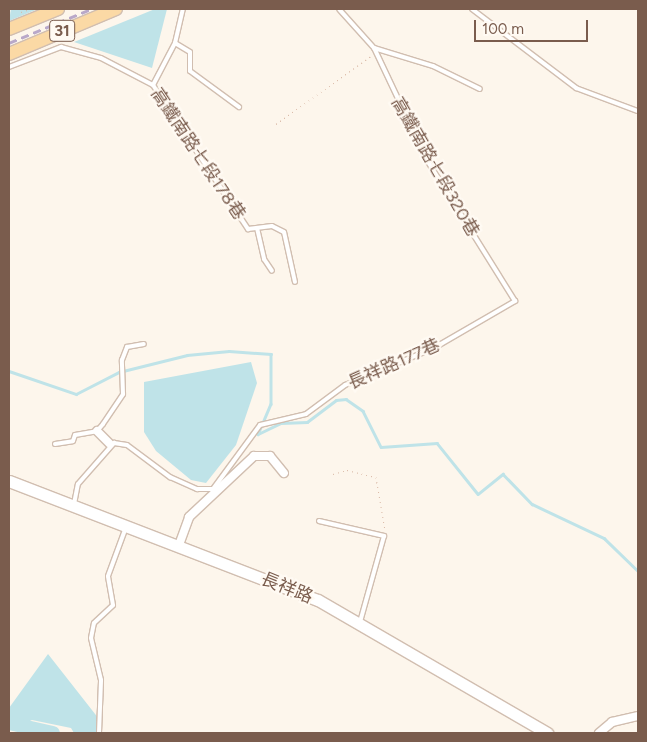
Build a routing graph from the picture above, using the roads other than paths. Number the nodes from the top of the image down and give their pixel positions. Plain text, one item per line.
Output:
1 (58, 9) edge
2 (116, 9) edge
3 (183, 9) edge
4 (339, 9) edge
5 (472, 9) edge
6 (9, 29) edge
7 (175, 43) junction
8 (374, 48) junction
9 (9, 54) edge
10 (9, 67) edge
11 (153, 85) junction
12 (480, 89) dead end
13 (239, 106) dead end
14 (638, 112) edge
15 (257, 228) junction
16 (272, 271) dead end
17 (295, 282) dead end
18 (515, 301) joint
19 (144, 344) dead end
20 (97, 431) junction
21 (55, 444) dead end
22 (110, 444) junction
23 (284, 473) dead end
24 (9, 481) edge
25 (74, 504) junction
26 (319, 521) dead end
27 (127, 524) junction
28 (179, 545) junction
29 (360, 622) junction
30 (638, 716) edge
31 (99, 733) edge
32 (547, 733) edge
33 (599, 733) edge

1 - 6 main road, 31
2 - 9 main road, 31
3 - 7 lane
4 - 8 lane, 高鐵南路七段320巷
5 - 14 lane
7 - 11 lane
7 - 13 lane
8 - 12 lane
8 - 18 lane, 高鐵南路七段320巷
10 - 11 lane, 高鐵南路七段178巷
11 - 15 lane, 高鐵南路七段178巷
15 - 16 lane
15 - 17 lane, 高鐵南路七段178巷
18 - 22 lane, 長祥路177巷
19 - 20 lane
20 - 21 lane
20 - 22 street
22 - 25 lane
23 - 28 street
24 - 25 street, 長祥路
25 - 27 street, 長祥路
26 - 29 lane
27 - 28 street, 長祥路
27 - 31 lane
28 - 29 street, 長祥路
29 - 32 street, 長祥路
30 - 33 street

